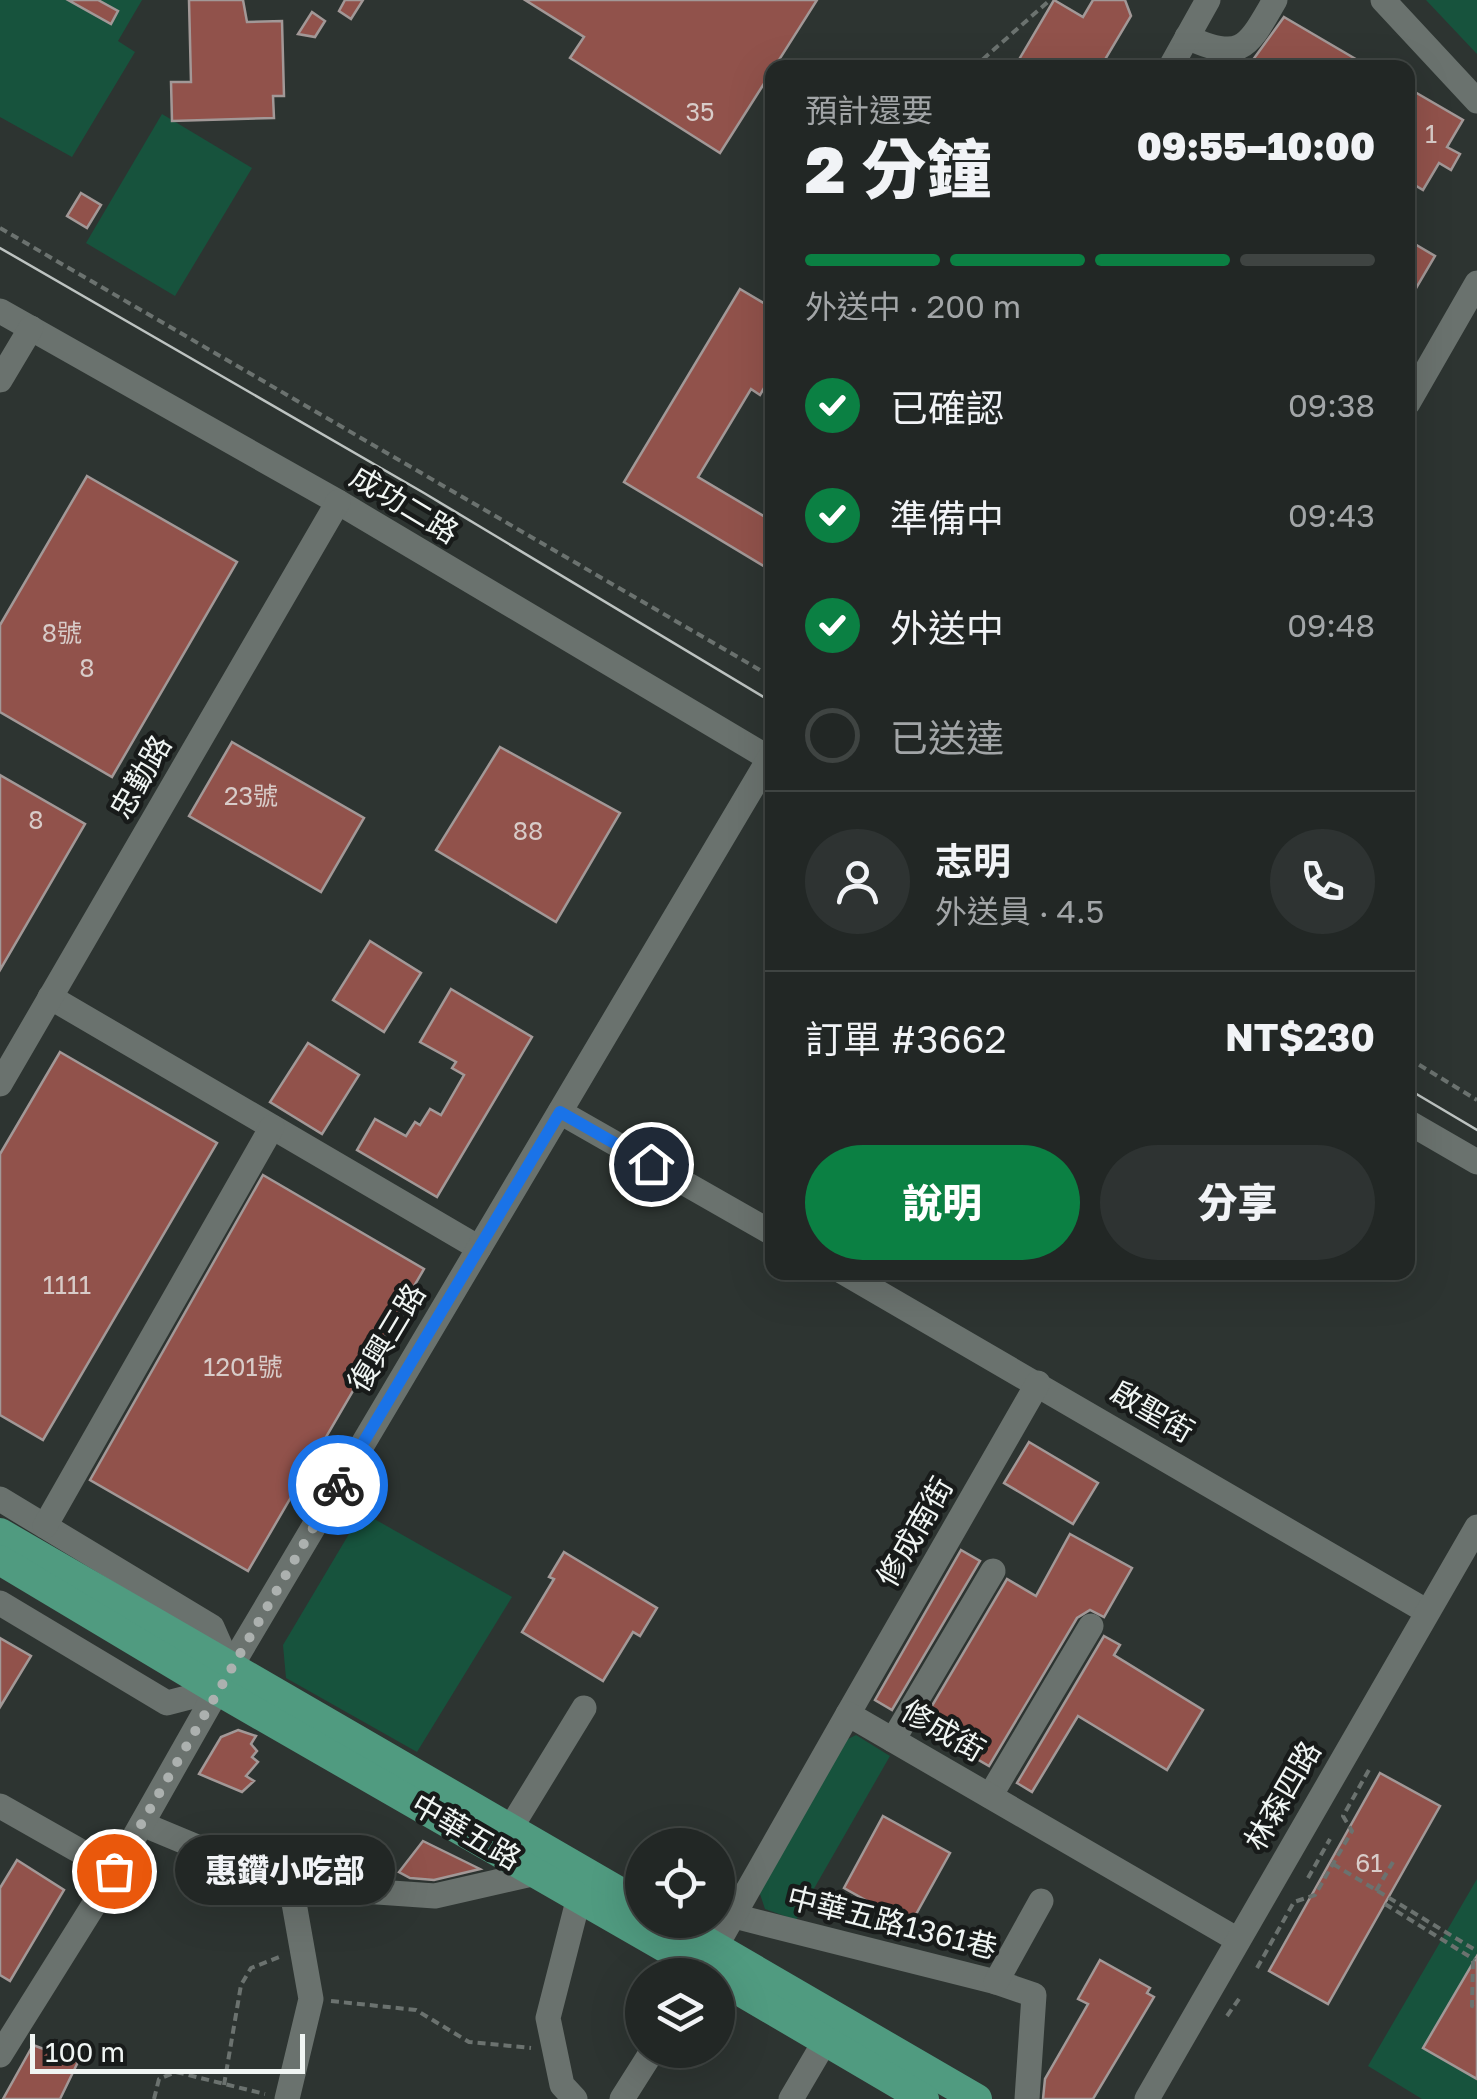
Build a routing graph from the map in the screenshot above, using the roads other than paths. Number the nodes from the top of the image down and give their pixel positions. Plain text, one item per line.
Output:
1 (1208, 0) edge
2 (1275, 0) edge
3 (1383, 0) edge
4 (1188, 37) junction
5 (1175, 60) edge
6 (1477, 101) edge
7 (1477, 283) edge
8 (0, 311) edge
9 (30, 328) junction
10 (0, 380) edge
11 (1415, 391) edge
12 (338, 502) junction
13 (765, 753) edge
14 (765, 769) edge
15 (50, 998) junction
16 (0, 1084) edge
17 (560, 1112) junction
18 (1415, 1126) edge
19 (272, 1127) junction
20 (1477, 1162) edge
21 (765, 1228) edge
22 (479, 1248) junction
23 (857, 1280) edge
24 (1038, 1384) junction
25 (0, 1499) edge
26 (45, 1526) junction
27 (1477, 1527) edge
28 (0, 1533) edge
29 (0, 1560) edge
30 (993, 1571) dead end
31 (0, 1603) edge
32 (1426, 1611) junction
33 (1091, 1626) dead end
34 (224, 1679) junction
35 (584, 1708) dead end
36 (848, 1714) junction
37 (893, 1740) junction
38 (990, 1796) junction
39 (0, 1806) edge
40 (142, 1824) junction
41 (510, 1829) junction
42 (114, 1871) junction
43 (536, 1872) junction
44 (291, 1886) junction
45 (625, 1895) edge
46 (578, 1897) junction
47 (1041, 1901) dead end
48 (735, 1914) edge
49 (735, 1916) edge
50 (684, 1938) edge
51 (1238, 1940) junction
52 (690, 1958) edge
53 (701, 1958) edge
54 (735, 1982) edge
55 (996, 1982) junction
56 (9, 2019) edge
57 (832, 2030) junction
58 (0, 2054) edge
59 (642, 2068) edge
60 (972, 2098) edge
61 (287, 2099) edge
62 (575, 2099) edge
63 (622, 2099) edge
64 (791, 2099) edge
65 (924, 2099) edge
66 (1027, 2099) edge
67 (1146, 2099) edge

1 - 4 street
2 - 4 street
3 - 6 street
4 - 5 street
7 - 11 street
8 - 9 street, 成功二路
9 - 10 street
9 - 12 street, 成功二路
12 - 13 street, 成功二路
12 - 15 street, 忠勤路
14 - 17 street, 復興三路
15 - 16 street, 忠勤路
15 - 19 street
17 - 21 street
17 - 22 street, 復興三路
18 - 20 street
19 - 22 street
19 - 26 street
22 - 34 street, 復興三路
23 - 24 street, 啟聖街
24 - 32 street, 啟聖街
24 - 36 street, 修成南街
25 - 26 street
26 - 34 street
27 - 32 street, 林森四路
28 - 34 main road, 中華五路
29 - 34 main road, 中華五路
30 - 37 street
31 - 34 street
32 - 51 street, 林森四路
33 - 38 street
34 - 40 street, 復興三路
34 - 41 main road, 中華五路
34 - 43 main road, 中華五路
35 - 41 street
36 - 37 street, 修成街
36 - 48 street
37 - 38 street, 修成街
38 - 51 street, 修成街
39 - 42 street
40 - 42 street, 復興三路
40 - 44 street
41 - 45 main road, 中華五路
42 - 56 street, 復興三路
43 - 44 street
43 - 46 main road, 中華五路
44 - 61 street
46 - 52 main road, 中華五路
46 - 62 street
47 - 55 street
49 - 55 street, 中華五路1361巷
50 - 53 main road, 中華五路
51 - 67 street, 林森四路
54 - 57 main road, 中華五路
55 - 66 street, 中華五路1361巷
56 - 58 street, 復興三路
57 - 60 main road, 中華五路
57 - 64 street
57 - 65 main road, 中華五路
59 - 63 street

